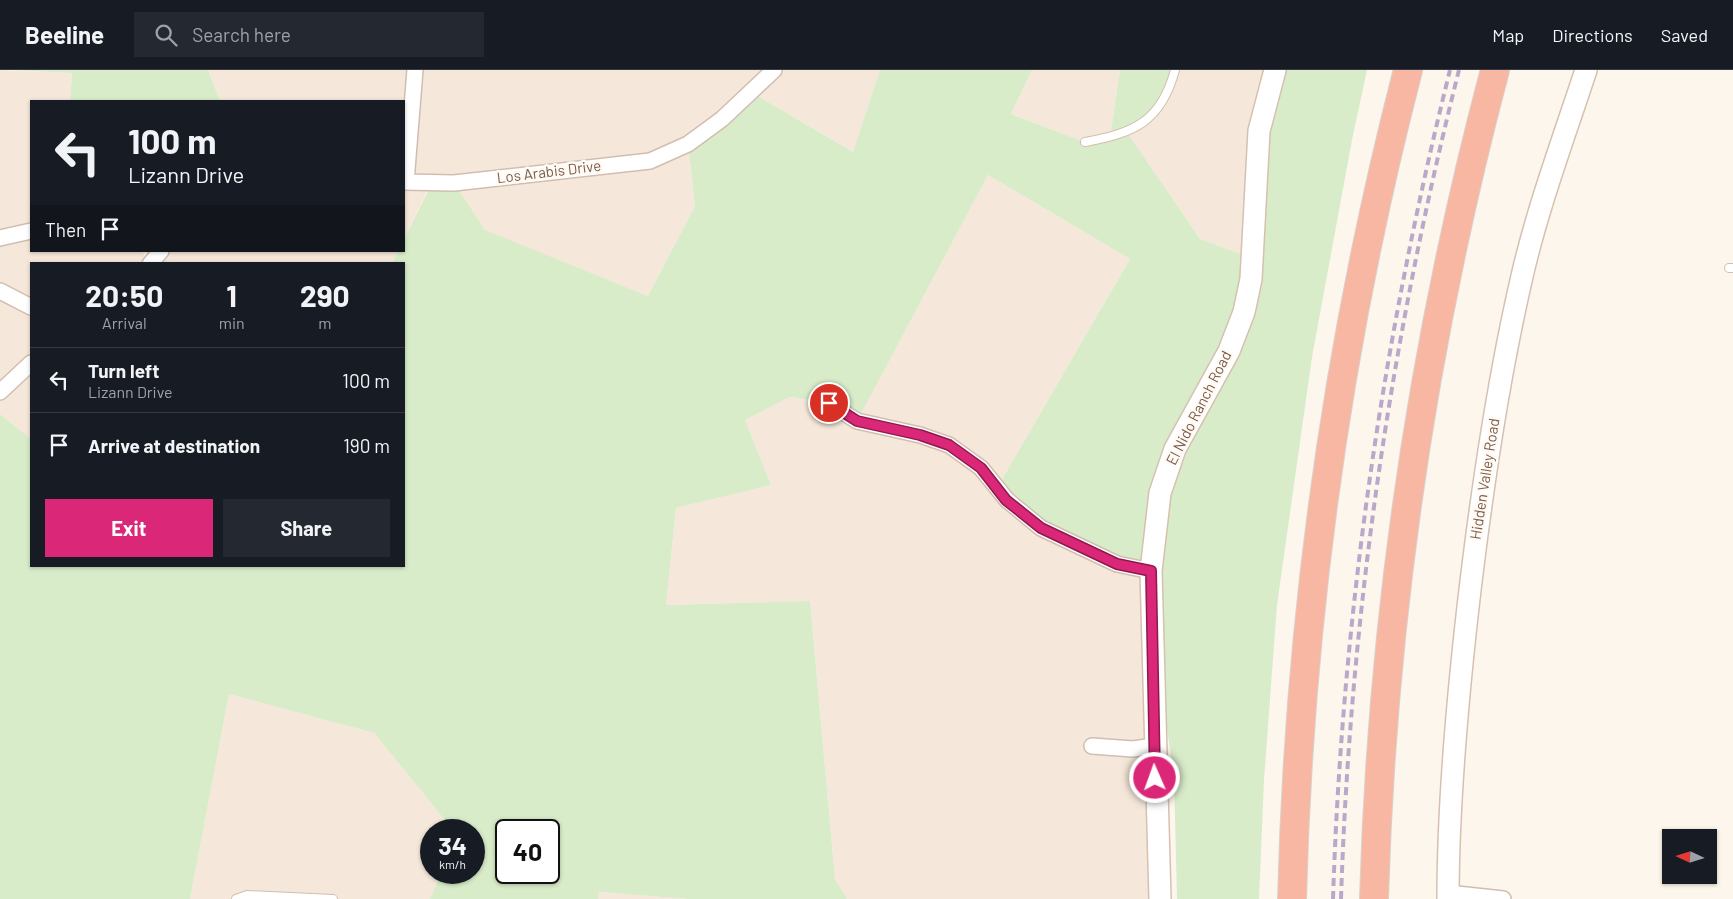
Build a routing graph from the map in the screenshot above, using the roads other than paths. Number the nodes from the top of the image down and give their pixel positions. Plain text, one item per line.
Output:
1 (415, 70) edge
2 (774, 70) edge
3 (1175, 70) edge
4 (1275, 70) edge
5 (1495, 70) edge
6 (1505, 70) edge
7 (1586, 70) edge
8 (1405, 77) edge
9 (1485, 106) junction
10 (1085, 142) dead end
11 (405, 182) edge
12 (30, 231) edge
13 (0, 238) edge
14 (160, 252) edge
15 (152, 262) edge
16 (0, 291) edge
17 (30, 306) edge
18 (30, 364) edge
19 (0, 392) edge
20 (829, 403) dead end
21 (1151, 571) junction
22 (1092, 746) dead end
23 (1154, 746) junction
24 (1448, 896) edge
25 (236, 899) edge
26 (333, 899) edge
27 (1160, 899) edge
28 (1292, 899) edge
29 (1374, 899) edge
30 (1503, 899) edge

1 - 11 street, Los Arabis Drive
2 - 11 street, Los Arabis Drive
3 - 10 lane
4 - 21 street, El Nido Ranch Road
5 - 9 highway
6 - 9 highway
7 - 24 street, Hidden Valley Road
8 - 28 highway
9 - 29 highway
12 - 13 street
14 - 15 street
16 - 17 street
18 - 19 street
20 - 21 street
21 - 23 street, El Nido Ranch Road
22 - 23 street
23 - 27 street, El Nido Ranch Road
24 - 30 street
25 - 26 lane

